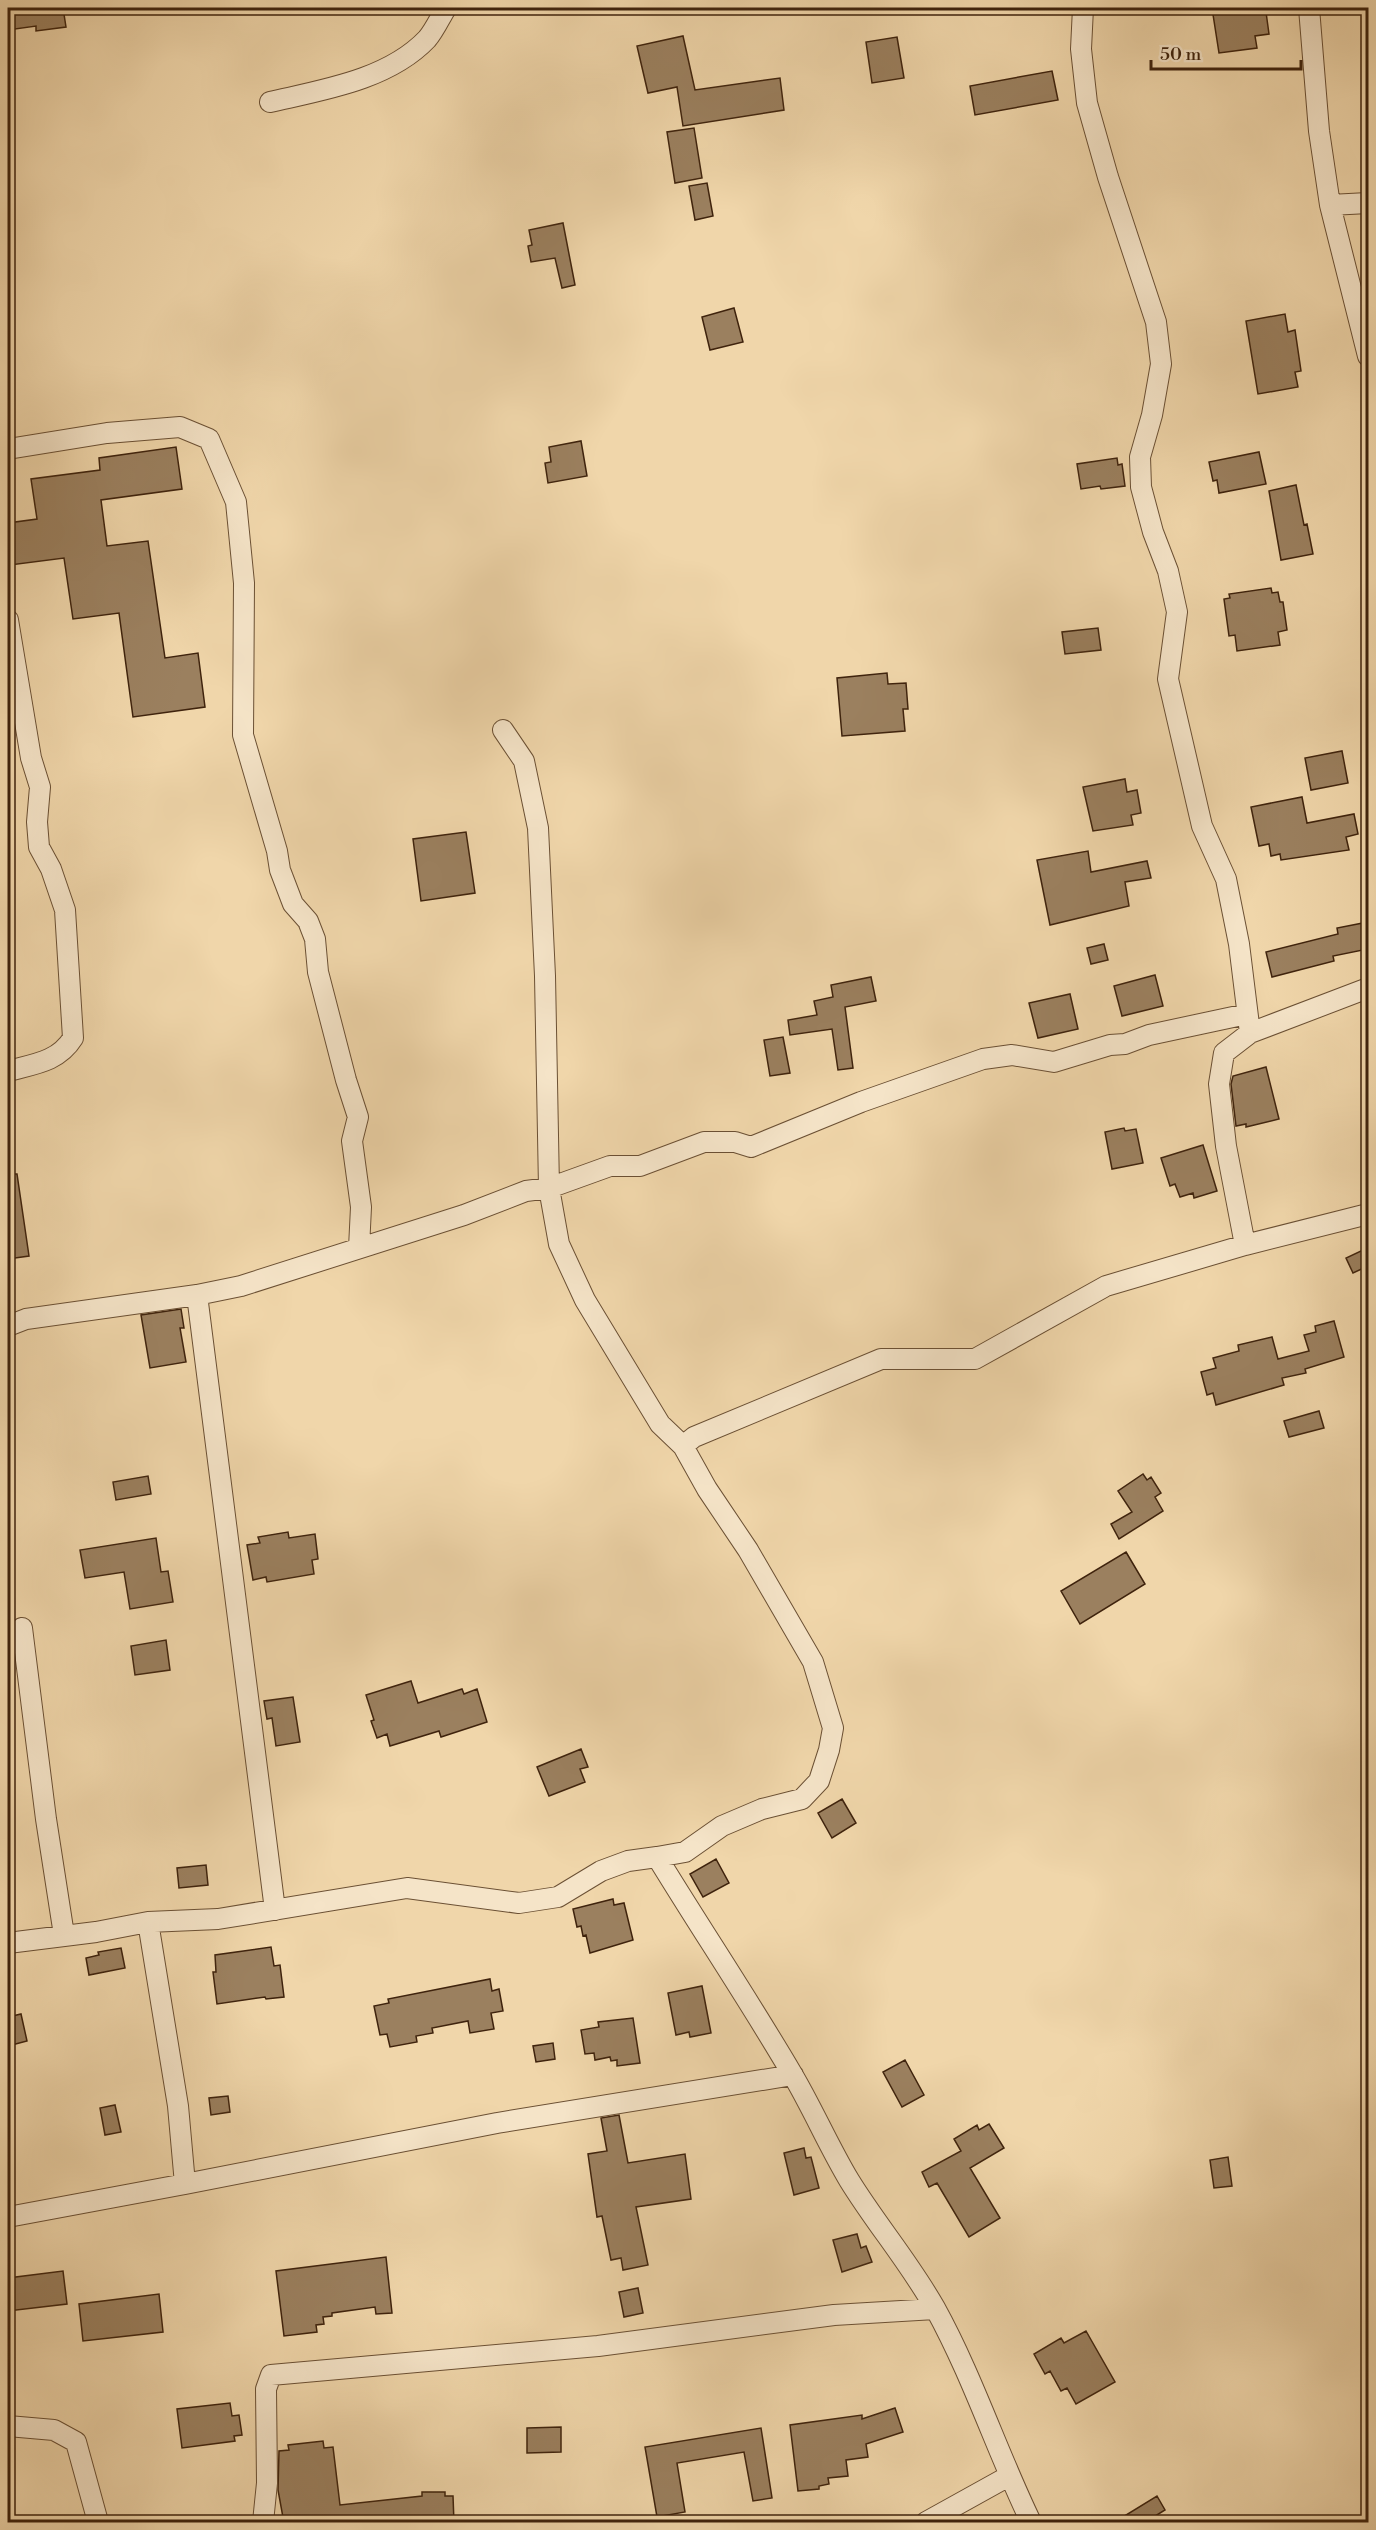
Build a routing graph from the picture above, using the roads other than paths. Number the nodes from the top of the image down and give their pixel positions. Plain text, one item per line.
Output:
1 (446, 8) edge
2 (1083, 8) edge
3 (1309, 8) edge
4 (270, 102) dead end
5 (1368, 203) edge
6 (1330, 205) junction
7 (1368, 356) edge
8 (8, 449) edge
9 (8, 620) edge
10 (503, 730) dead end
11 (1368, 988) edge
12 (1249, 1024) junction
13 (8, 1071) edge
14 (549, 1188) junction
15 (1368, 1214) edge
16 (1245, 1245) junction
17 (359, 1248) junction
18 (197, 1295) junction
19 (8, 1326) edge
20 (683, 1446) junction
21 (22, 1628) dead end
22 (657, 1857) junction
23 (275, 1910) junction
24 (148, 1923) junction
25 (64, 1935) junction
26 (8, 1943) edge
27 (794, 2075) junction
28 (185, 2184) junction
29 (8, 2217) edge
30 (935, 2309) junction
31 (8, 2426) edge
32 (1009, 2476) junction
33 (99, 2523) edge
34 (263, 2523) edge
35 (926, 2523) edge
36 (1031, 2523) edge

1 - 4 street
2 - 12 street
3 - 6 street
5 - 6 street
6 - 7 street
8 - 17 street
9 - 13 street
10 - 14 street
11 - 12 street
12 - 14 street
12 - 16 street
14 - 17 street
14 - 20 street
15 - 16 street
16 - 20 street
17 - 18 street
18 - 19 street
18 - 23 street
20 - 22 street
21 - 25 street
22 - 23 street
22 - 27 street
23 - 24 street
24 - 25 street
24 - 28 street
25 - 26 street
27 - 28 street
27 - 30 street
28 - 29 street
30 - 32 street
30 - 34 street
31 - 33 street
32 - 35 street
32 - 36 street

